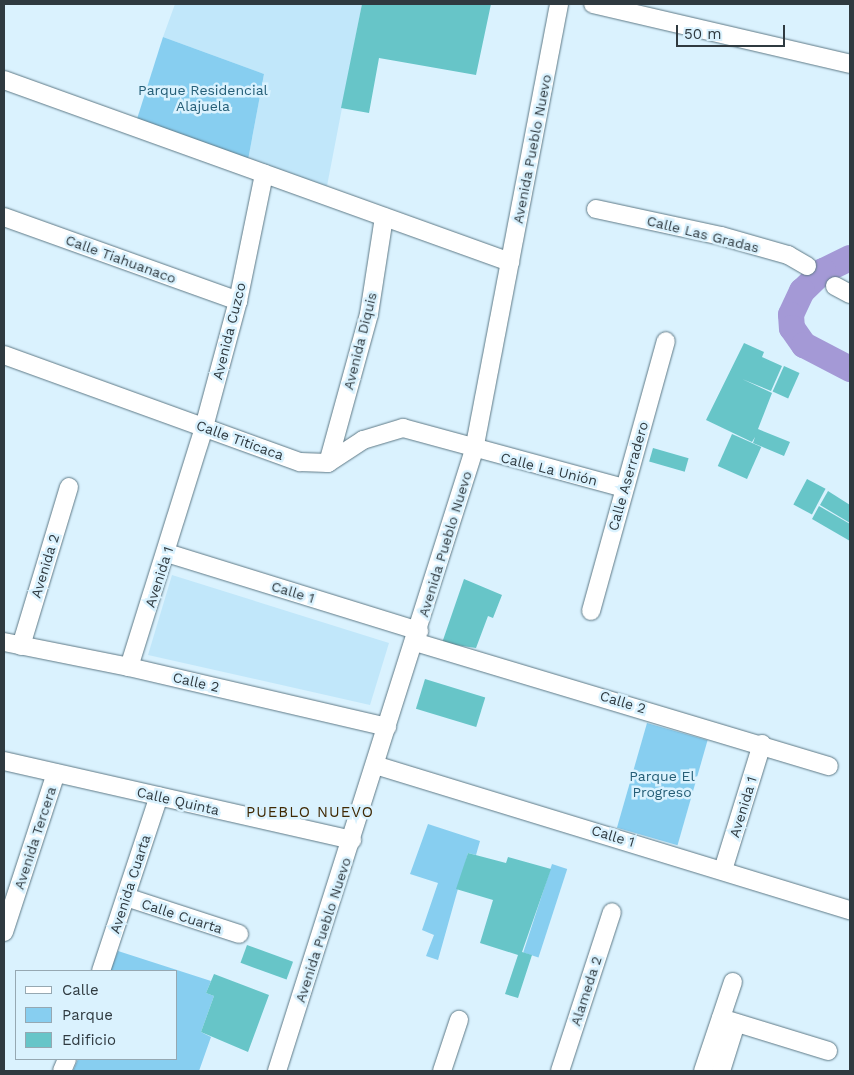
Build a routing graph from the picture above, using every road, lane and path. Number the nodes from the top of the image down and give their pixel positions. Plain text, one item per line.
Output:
1 (559, 4) edge
2 (593, 4) edge
3 (850, 64) edge
4 (4, 80) edge
5 (264, 174) junction
6 (596, 209) dead end
7 (4, 217) edge
8 (384, 218) junction
9 (510, 262) junction
10 (807, 266) dead end
11 (238, 300) junction
12 (666, 341) dead end
13 (4, 355) edge
14 (204, 427) junction
15 (474, 450) junction
16 (328, 463) junction
17 (69, 487) dead end
18 (186, 487) joint
19 (624, 488) junction
20 (167, 552) junction
21 (592, 611) dead end
22 (417, 636) junction
23 (12, 644) edge
24 (129, 667) junction
25 (387, 727) junction
26 (762, 744) junction
27 (4, 761) edge
28 (375, 765) junction
29 (829, 766) dead end
30 (56, 773) junction
31 (159, 796) junction
32 (352, 840) junction
33 (724, 870) junction
34 (126, 897) junction
35 (850, 910) edge
36 (612, 912) dead end
37 (4, 932) edge
38 (238, 934) dead end
39 (101, 970) edge
40 (732, 982) dead end
41 (459, 1020) dead end
42 (728, 1020) junction
43 (828, 1051) dead end
44 (277, 1071) edge
45 (442, 1071) edge
46 (560, 1071) edge
47 (703, 1071) edge
48 (721, 1071) edge

1 - 9 street, Avenida Pueblo Nuevo
2 - 3 street
4 - 5 street
5 - 8 street
5 - 11 street, Avenida Cuzco
6 - 10 street, Calle Las Gradas
7 - 11 street, Calle Tiahuanaco
8 - 9 street
8 - 16 street, Avenida Diquis
9 - 15 street, Avenida Pueblo Nuevo
11 - 14 street, Avenida Cuzco
12 - 19 street, Calle Aserradero
13 - 14 street, Calle Titicaca
14 - 16 street, Calle Titicaca
14 - 18 street, Avenida Cuzco
15 - 16 street
15 - 19 street, Calle La Unión
15 - 22 street, Avenida Pueblo Nuevo
17 - 23 street, Avenida 2
18 - 20 street, Avenida 1
19 - 21 street, Calle Aserradero
20 - 22 street, Calle 1
20 - 24 street, Avenida 1
22 - 25 street, Avenida Pueblo Nuevo
22 - 26 street, Calle 2
23 - 24 street, Calle 2
24 - 25 street, Calle 2
25 - 28 street, Avenida Pueblo Nuevo
26 - 29 street, Calle 2
26 - 33 street, Avenida 1
27 - 30 street, Calle Quinta
28 - 32 street, Avenida Pueblo Nuevo
28 - 33 street, Calle 1
30 - 31 street, Calle Quinta
30 - 37 street, Avenida Tercera
31 - 32 street, Calle Quinta
31 - 34 street, Avenida Cuarta
32 - 44 street, Avenida Pueblo Nuevo
33 - 35 street, Calle 1
34 - 38 street, Calle Cuarta
34 - 39 street, Avenida Cuarta
36 - 46 street, Alameda 2
40 - 42 street
41 - 45 street
42 - 43 street
42 - 47 street
42 - 48 street

